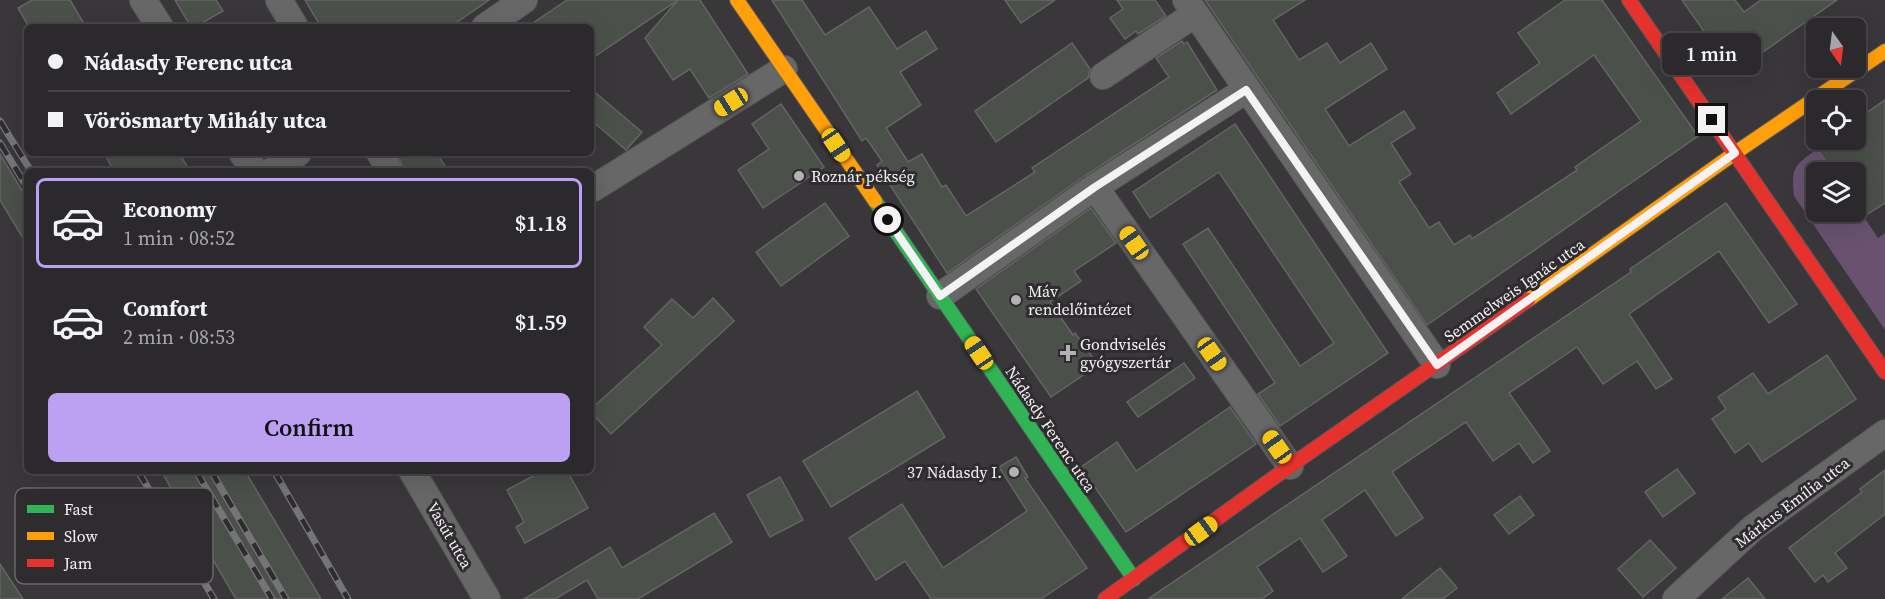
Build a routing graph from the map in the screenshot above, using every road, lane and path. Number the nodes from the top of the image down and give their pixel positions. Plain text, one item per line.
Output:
1 (143, 0) edge
2 (279, 0) edge
3 (524, 0) edge
4 (737, 0) edge
5 (1629, 0) edge
6 (1191, 7) edge
7 (158, 24) edge
8 (293, 24) edge
9 (489, 24) edge
10 (1885, 51) edge
11 (784, 69) junction
12 (1103, 76) dead end
13 (1246, 90) junction
14 (1735, 153) junction
15 (294, 156) edge
16 (276, 168) edge
17 (1095, 187) junction
18 (594, 188) edge
19 (940, 296) junction
20 (1437, 365) junction
21 (1885, 372) edge
22 (1885, 433) edge
23 (1290, 466) junction
24 (414, 474) edge
25 (1134, 579) junction
26 (1122, 594) edge
27 (487, 599) edge
28 (1106, 599) edge
29 (1676, 599) edge

1 - 7 street
2 - 8 street
3 - 9 street
4 - 11 street, Nádasdy Ferenc utca
5 - 14 street
6 - 12 street
6 - 13 street
10 - 14 street, Semmelweis Ignác utca
11 - 18 street
11 - 19 street, Nádasdy Ferenc utca
13 - 17 street
13 - 20 street
14 - 20 street, Semmelweis Ignác utca
14 - 21 street
15 - 16 street
17 - 19 street
17 - 23 street
19 - 25 street, Nádasdy Ferenc utca
20 - 23 street, Semmelweis Ignác utca
22 - 29 street, Márkus Emília utca
23 - 25 street, Semmelweis Ignác utca
24 - 27 street, Vasút utca
25 - 26 street, Semmelweis Ignác utca
26 - 28 street, Semmelweis Ignác utca

